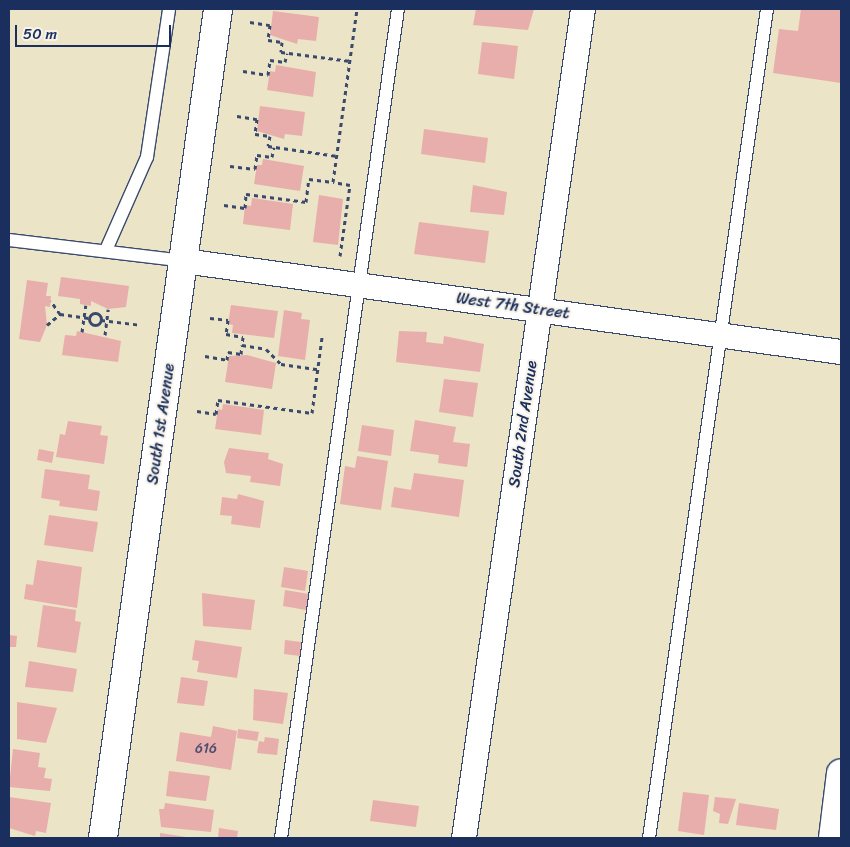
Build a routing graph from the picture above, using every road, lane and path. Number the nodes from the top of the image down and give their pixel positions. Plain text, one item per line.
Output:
1 (169, 9) edge
2 (218, 9) edge
3 (357, 9) edge
4 (398, 9) edge
5 (583, 9) edge
6 (767, 9) edge
7 (250, 22) dead end
8 (287, 53) junction
9 (350, 61) junction
10 (243, 71) dead end
11 (236, 116) dead end
12 (274, 147) junction
13 (337, 156) junction
14 (230, 166) dead end
15 (333, 182) junction
16 (224, 205) dead end
17 (9, 240) edge
18 (106, 250) junction
19 (340, 256) dead end
20 (184, 261) junction
21 (359, 285) junction
22 (51, 301) dead end
23 (86, 305) dead end
24 (108, 309) dead end
25 (540, 310) junction
26 (60, 314) junction
27 (84, 317) junction
28 (89, 318) junction
29 (210, 318) dead end
30 (101, 320) junction
31 (107, 321) junction
32 (47, 325) dead end
33 (139, 325) dead end
34 (82, 332) dead end
35 (719, 334) junction
36 (105, 335) dead end
37 (322, 336) dead end
38 (242, 345) junction
39 (841, 352) edge
40 (205, 356) dead end
41 (318, 369) junction
42 (197, 411) dead end
43 (841, 773) edge
44 (103, 838) edge
45 (281, 838) edge
46 (464, 838) edge
47 (649, 838) edge
48 (832, 838) edge

1 - 18 lane
2 - 20 street, South 1st Avenue
3 - 9 path
4 - 21 lane
5 - 25 street, South 2nd Avenue
6 - 35 lane
7 - 8 path
8 - 9 path
8 - 10 path
9 - 13 path
11 - 12 path
12 - 13 path
12 - 14 path
13 - 15 path
15 - 16 path
15 - 19 path
17 - 18 lane
18 - 20 lane
20 - 21 street, West 7th Street
20 - 44 street, South 1st Avenue
21 - 25 street, West 7th Street
21 - 45 lane
22 - 26 path
23 - 27 path
24 - 31 path
25 - 35 street, West 7th Street
25 - 46 street, South 2nd Avenue
26 - 27 path
26 - 32 path
27 - 28 path
27 - 34 path
28 - 30 path
28 - 30 path
29 - 38 path
30 - 31 path
31 - 33 path
31 - 36 path
35 - 39 street, West 7th Street
35 - 47 lane
37 - 41 path
38 - 40 path
38 - 41 path
41 - 42 path
43 - 48 street

